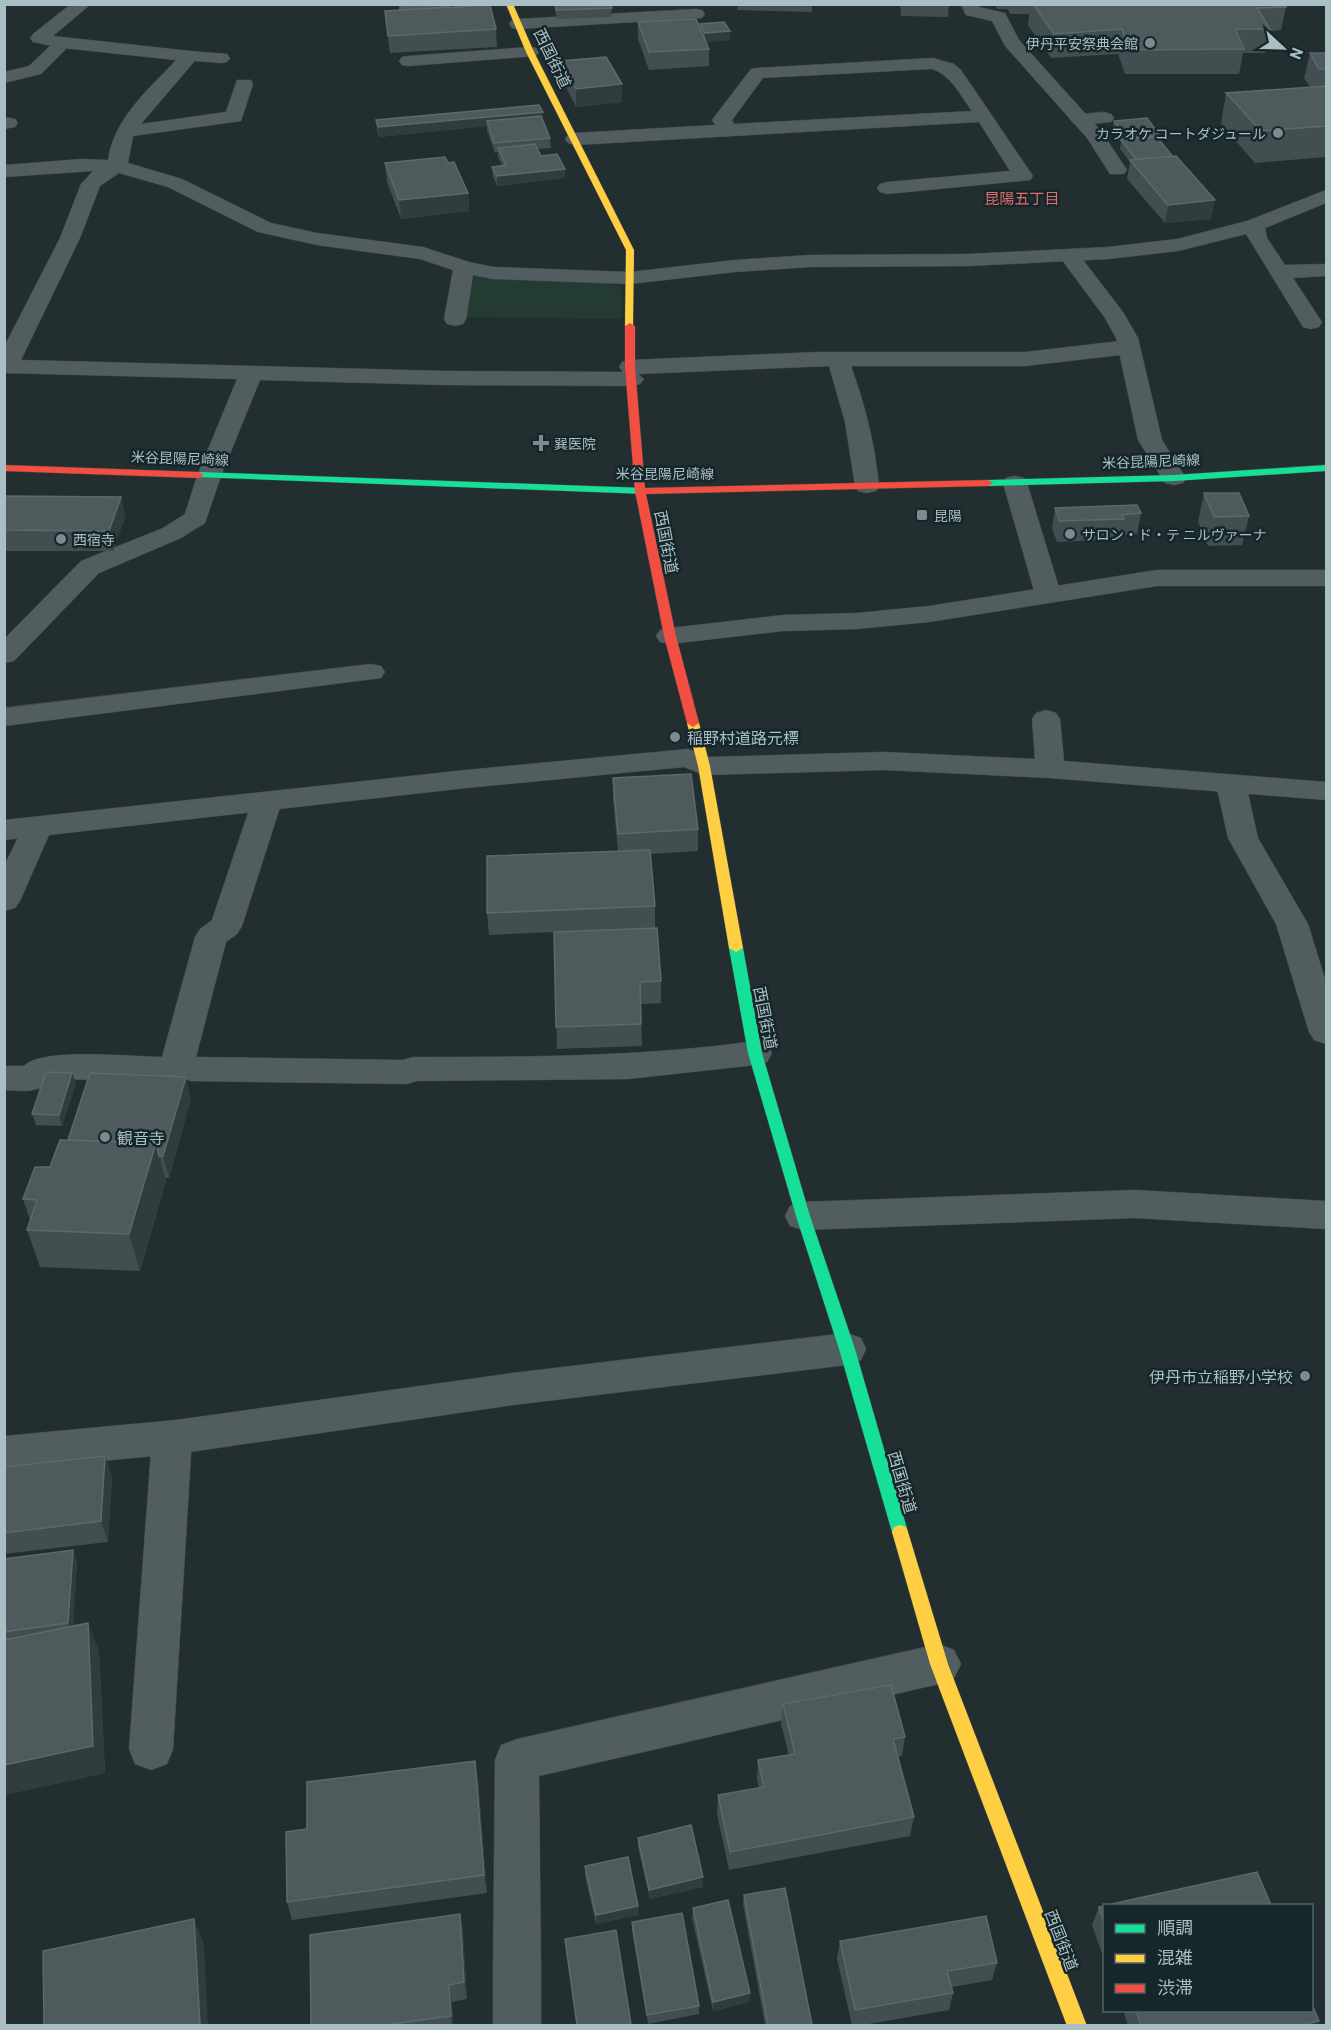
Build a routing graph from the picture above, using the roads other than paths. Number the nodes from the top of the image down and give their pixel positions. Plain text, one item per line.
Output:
1 (83, 4) edge
2 (509, 4) edge
3 (969, 4) edge
4 (696, 14) dead end
5 (518, 24) junction
6 (63, 43) junction
7 (530, 52) junction
8 (190, 56) junction
9 (221, 58) dead end
10 (408, 61) edge
11 (4, 78) edge
12 (244, 84) dead end
13 (985, 116) junction
14 (1104, 117) dead end
15 (1080, 119) junction
16 (128, 130) junction
17 (728, 131) junction
18 (575, 139) junction
19 (117, 166) junction
20 (1117, 170) dead end
21 (4, 171) edge
22 (887, 188) dead end
23 (1326, 198) edge
24 (1254, 225) junction
25 (1070, 256) junction
26 (464, 267) junction
27 (1326, 270) edge
28 (1280, 272) junction
29 (630, 278) junction
30 (455, 320) dead end
31 (1311, 322) dead end
32 (1129, 347) junction
33 (838, 360) junction
34 (6, 366) edge
35 (252, 372) junction
36 (631, 373) junction
37 (4, 468) edge
38 (1326, 468) edge
39 (209, 476) junction
40 (1174, 478) junction
41 (1015, 483) junction
42 (867, 486) junction
43 (640, 491) junction
44 (1326, 578) edge
45 (1048, 594) junction
46 (670, 636) junction
47 (4, 655) edge
48 (371, 672) dead end
49 (4, 717) edge
50 (1046, 719) dead end
51 (704, 766) junction
52 (1050, 769) junction
53 (1231, 784) junction
54 (1326, 791) edge
55 (267, 801) junction
56 (37, 828) junction
57 (4, 830) edge
58 (4, 902) edge
59 (1318, 974) edge
60 (1326, 1032) edge
61 (755, 1053) junction
62 (177, 1064) junction
63 (4, 1078) edge
64 (1326, 1215) edge
65 (803, 1216) junction
66 (847, 1349) junction
67 (172, 1438) junction
68 (4, 1453) edge
69 (939, 1664) junction
70 (151, 1749) dead end
71 (517, 2025) edge
72 (1077, 2025) edge

1 - 6 street
2 - 5 street, 西国街道
3 - 15 street
4 - 5 street
5 - 7 street, 西国街道
6 - 8 street
6 - 11 street
7 - 10 street
7 - 18 street, 西国街道
8 - 9 street
8 - 16 street
12 - 16 street
13 - 17 street
13 - 17 street
13 - 22 street
14 - 15 street
15 - 20 street
16 - 19 street
17 - 18 street
18 - 29 street, 西国街道
19 - 21 street
19 - 26 street
19 - 34 street
23 - 24 street
24 - 25 street
24 - 28 street
25 - 29 street
25 - 32 street
26 - 29 street
26 - 30 street
27 - 28 street
28 - 31 street
29 - 36 street, 西国街道
32 - 33 street
32 - 40 street
33 - 36 street
33 - 42 street
34 - 35 street
35 - 36 street
35 - 39 street
36 - 43 street, 西国街道
37 - 39 street, 米谷昆陽尼崎線
38 - 40 street, 米谷昆陽尼崎線
39 - 43 street, 米谷昆陽尼崎線
39 - 47 street
40 - 41 street, 米谷昆陽尼崎線
41 - 42 street, 米谷昆陽尼崎線
41 - 45 street
42 - 43 street, 米谷昆陽尼崎線
43 - 46 street, 西国街道
44 - 45 street
45 - 46 street
46 - 51 street, 西国街道
48 - 49 street
50 - 52 street
51 - 52 street
51 - 55 street
51 - 61 street, 西国街道
52 - 53 street
53 - 54 street
53 - 59 street
55 - 56 street
55 - 62 street
56 - 57 street
56 - 58 street
59 - 60 street
61 - 62 street
61 - 65 street, 西国街道
62 - 63 street
64 - 65 street
65 - 66 street, 西国街道
66 - 67 street
66 - 69 street, 西国街道
67 - 68 street
67 - 70 street
69 - 71 street
69 - 72 street, 西国街道

